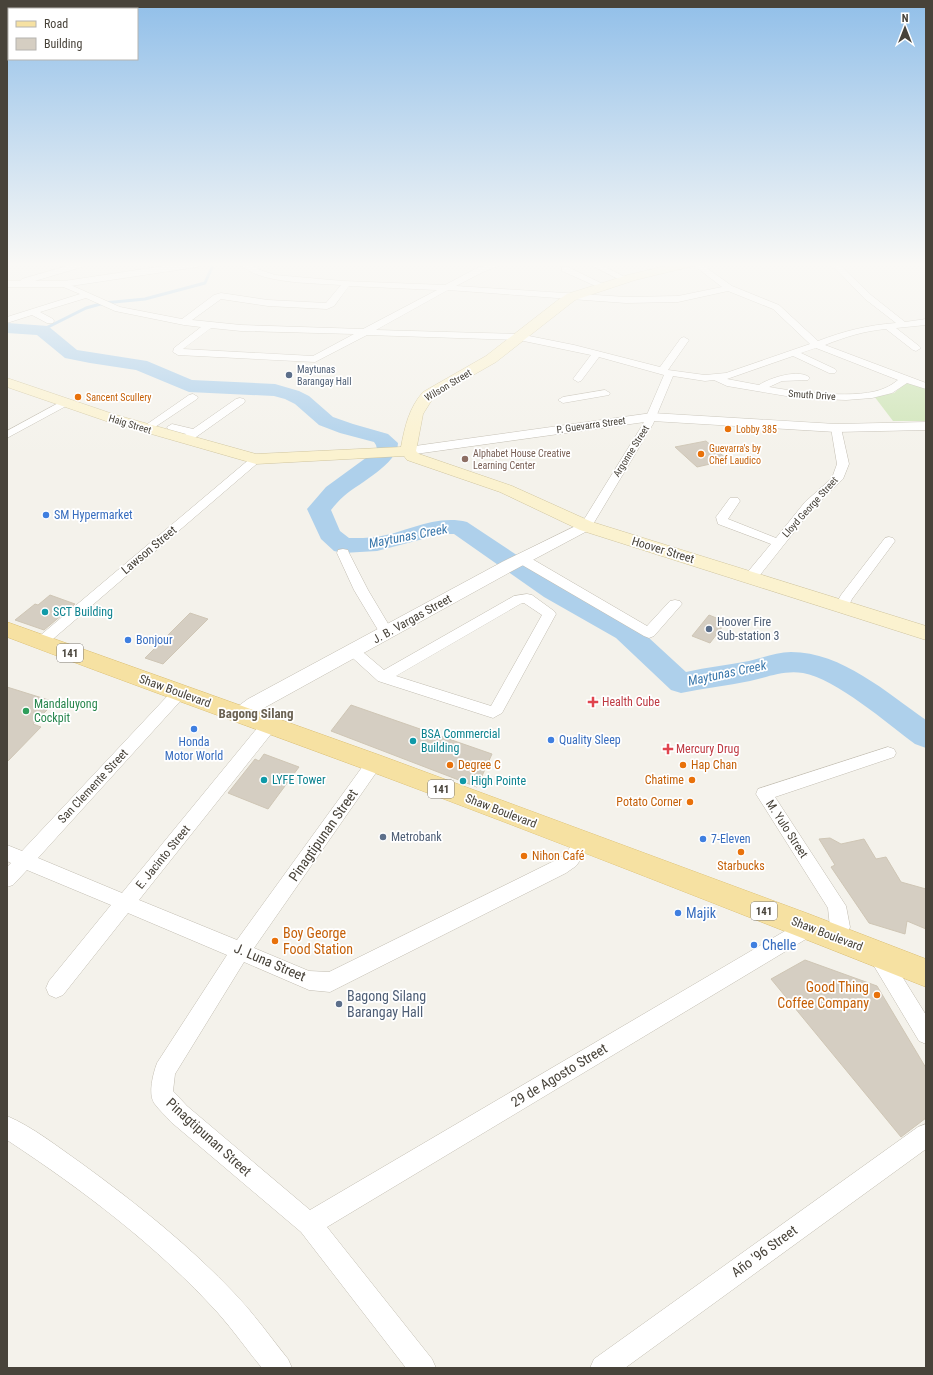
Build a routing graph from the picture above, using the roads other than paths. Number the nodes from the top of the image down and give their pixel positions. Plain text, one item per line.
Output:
1 (205, 328) edge
2 (246, 328) edge
3 (372, 328) edge
4 (530, 328) edge
5 (799, 328) edge
6 (876, 328) edge
7 (891, 328) edge
8 (365, 332) junction
9 (519, 337) junction
10 (684, 340) dead end
11 (817, 345) junction
12 (916, 348) dead end
13 (793, 353) junction
14 (597, 354) junction
15 (832, 371) dead end
16 (666, 372) junction
17 (717, 378) junction
18 (805, 378) dead end
19 (578, 379) dead end
20 (906, 380) junction
21 (7, 382) edge
22 (926, 386) edge
23 (760, 389) junction
24 (605, 393) dead end
25 (193, 397) dead end
26 (226, 398) dead end
27 (563, 400) dead end
28 (64, 403) junction
29 (652, 417) junction
30 (926, 426) edge
31 (172, 427) dead end
32 (836, 428) junction
33 (145, 429) junction
34 (7, 435) edge
35 (190, 437) junction
36 (401, 451) junction
37 (256, 459) junction
38 (734, 501) dead end
39 (586, 526) junction
40 (889, 541) dead end
41 (778, 543) junction
42 (343, 553) dead end
43 (516, 562) junction
44 (751, 577) junction
45 (675, 604) dead end
46 (842, 606) junction
47 (7, 629) edge
48 (386, 632) junction
49 (926, 633) edge
50 (41, 642) junction
51 (352, 651) junction
52 (384, 677) junction
53 (179, 693) junction
54 (240, 715) junction
55 (269, 725) junction
56 (888, 753) dead end
57 (374, 763) junction
58 (584, 843) junction
59 (7, 853) edge
60 (24, 860) junction
61 (7, 879) edge
62 (126, 903) junction
63 (809, 927) junction
64 (837, 938) junction
65 (241, 950) junction
66 (877, 954) junction
67 (926, 973) edge
68 (56, 988) dead end
69 (926, 1034) edge
70 (7, 1128) edge
71 (926, 1135) edge
72 (309, 1224) junction
73 (279, 1368) edge
74 (422, 1368) edge
75 (603, 1368) edge

1 - 8 street
2 - 8 street
3 - 8 street
4 - 9 main road, Wilson Street
5 - 11 street
6 - 11 street
7 - 12 street
8 - 9 street
9 - 14 street
9 - 36 main road, Wilson Street
10 - 16 street, Argonne Street
11 - 13 street
11 - 20 street
13 - 15 street
13 - 17 street
14 - 16 street
14 - 19 street
16 - 17 street
16 - 29 street, Argonne Street
17 - 23 street, Smuth Drive
18 - 23 street
20 - 22 street
20 - 23 street, Smuth Drive
21 - 28 main road, Haig Street
24 - 27 street
25 - 33 street
26 - 35 street
28 - 33 main road, Haig Street
28 - 34 street
29 - 32 street, P. Guevarra Street
29 - 36 street, P. Guevarra Street
29 - 39 street, Argonne Street
30 - 32 street, P. Guevarra Street
31 - 35 street
32 - 41 street, Lloyd George Street
33 - 35 main road, Haig Street
35 - 37 main road, Haig Street
36 - 37 main road, P. Guevarra Street
36 - 39 main road, Hoover Street
37 - 50 street, Lawson Street
38 - 41 street
39 - 43 street, J. B. Vargas Street
39 - 44 main road, Hoover Street
40 - 46 street
41 - 44 street, Lloyd George Street
42 - 48 street
43 - 45 street
43 - 48 street, J. B. Vargas Street
44 - 46 main road, Hoover Street
46 - 49 main road, Hoover Street
47 - 50 main road, Shaw Boulevard / 141
48 - 51 street, J. B. Vargas Street
50 - 53 main road, Shaw Boulevard / 141
51 - 52 street
51 - 54 street, J. B. Vargas Street
52 - 52 street
53 - 54 main road, Shaw Boulevard / 141
53 - 60 street, San Clemente Street
54 - 55 main road, Shaw Boulevard / 141
55 - 57 main road, Shaw Boulevard / 141
55 - 62 street, E. Jacinto Street
56 - 64 street, M. Yulo Street
57 - 58 main road, Shaw Boulevard / 141
57 - 65 street, Pinagtipunan Street
58 - 63 main road, Shaw Boulevard / 141
58 - 65 street, J. Luna Street
59 - 60 street, J. Luna Street
60 - 61 street, San Clemente Street
60 - 62 street, J. Luna Street
62 - 65 street, J. Luna Street
62 - 68 street, E. Jacinto Street
63 - 64 main road, Shaw Boulevard / 141
63 - 72 street, 29 de Agosto Street
64 - 66 main road, Shaw Boulevard / 141
65 - 72 street, Pinagtipunan Street
66 - 67 main road, Shaw Boulevard / 141
66 - 69 street
70 - 73 street
71 - 75 street, Año '96 Street
72 - 74 street, Pinagtipunan Street

